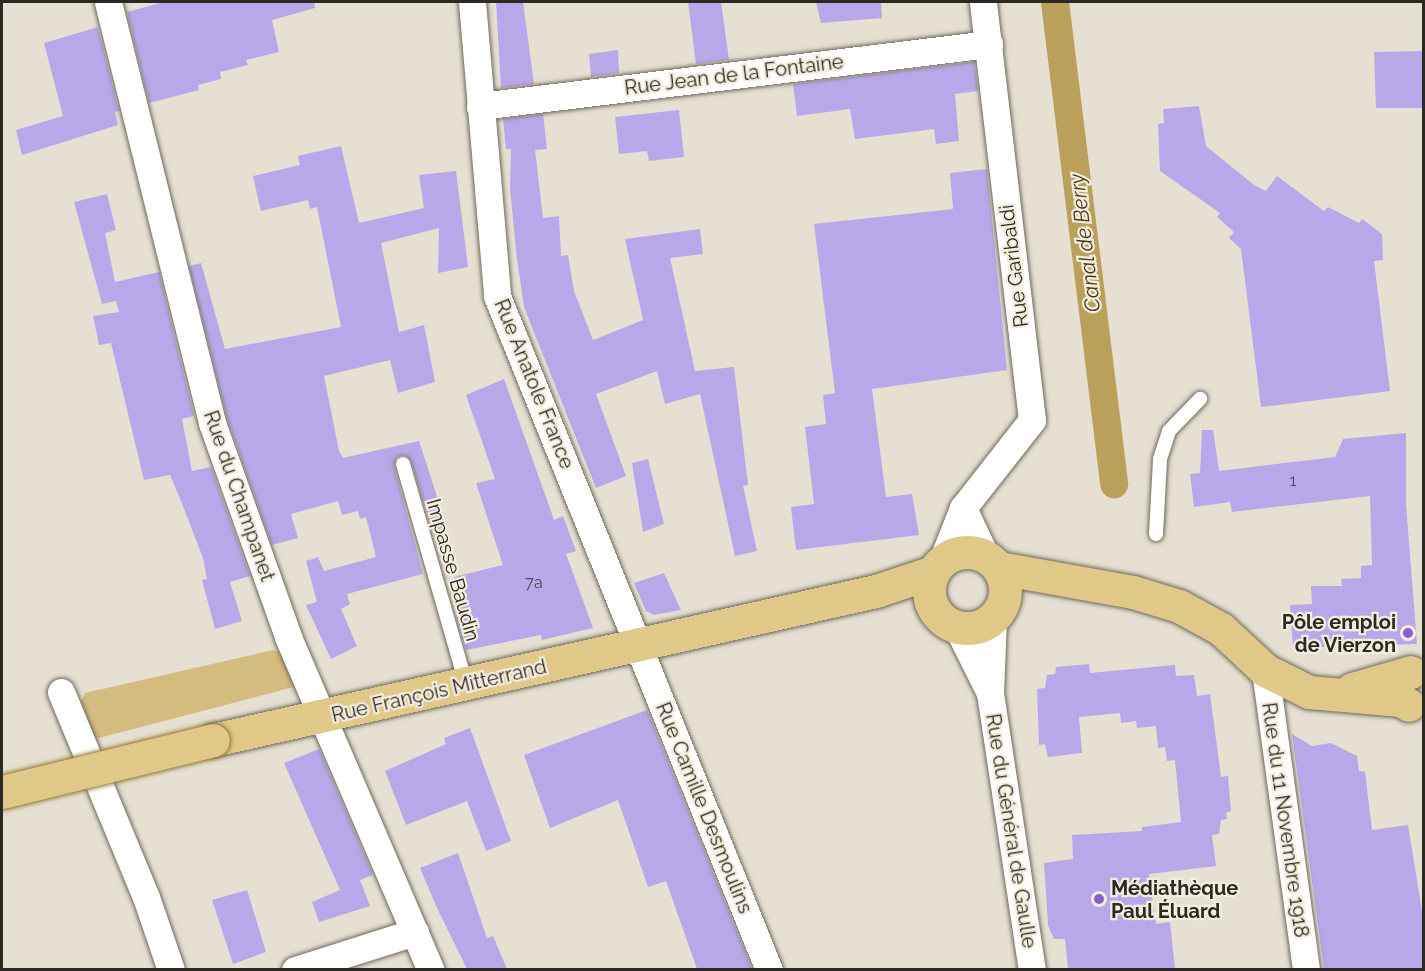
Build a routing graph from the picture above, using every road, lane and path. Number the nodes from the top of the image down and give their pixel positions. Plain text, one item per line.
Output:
1 (108, 2) edge
2 (472, 2) edge
3 (983, 2) edge
4 (989, 44) junction
5 (480, 106) junction
6 (1200, 399) dead end
7 (403, 464) dead end
8 (963, 508) junction
9 (1156, 534) dead end
10 (992, 562) junction
11 (938, 567) junction
12 (1070, 584) junction
13 (876, 591) junction
14 (997, 613) junction
15 (945, 617) junction
16 (639, 646) junction
17 (1417, 666) edge
18 (1264, 670) junction
19 (467, 686) junction
20 (61, 692) dead end
21 (990, 693) junction
22 (1339, 693) junction
23 (1416, 713) edge
24 (321, 717) junction
25 (2, 792) edge
26 (415, 932) junction
27 (171, 969) edge
28 (295, 969) edge
29 (431, 969) edge
30 (769, 969) edge
31 (1032, 969) edge
32 (1306, 969) edge

1 - 24 street, Rue du Champanet
2 - 5 street, Rue Anatole France
3 - 4 street, Rue Garibaldi
4 - 5 street, Rue Jean de la Fontaine
4 - 8 street, Rue Garibaldi
5 - 16 street, Rue Anatole France
6 - 9 lane
7 - 19 lane, Impasse Baudin
8 - 10 street
8 - 11 street, Rue Garibaldi
10 - 11 main road
10 - 12 main road
10 - 14 main road
11 - 13 main road, Rue François Mitterrand
11 - 15 main road
12 - 14 main road
12 - 18 main road
13 - 15 main road, Rue François Mitterrand
13 - 16 main road, Rue François Mitterrand
14 - 15 main road
14 - 21 street, Rue du Général de Gaulle
15 - 21 street, Rue du Général de Gaulle
16 - 19 main road, Rue François Mitterrand
16 - 30 street, Rue Camille Desmoulins
17 - 22 main road
17 - 23 main road
18 - 22 main road
18 - 32 street, Rue du 11 Novembre 1918
19 - 24 main road, Rue François Mitterrand
20 - 27 street
21 - 31 street, Rue du Général de Gaulle
22 - 23 main road
24 - 25 main road, Rue François Mitterrand, bridge
24 - 26 street, Rue du Champanet
26 - 28 street
26 - 29 street, Rue du Champanet

